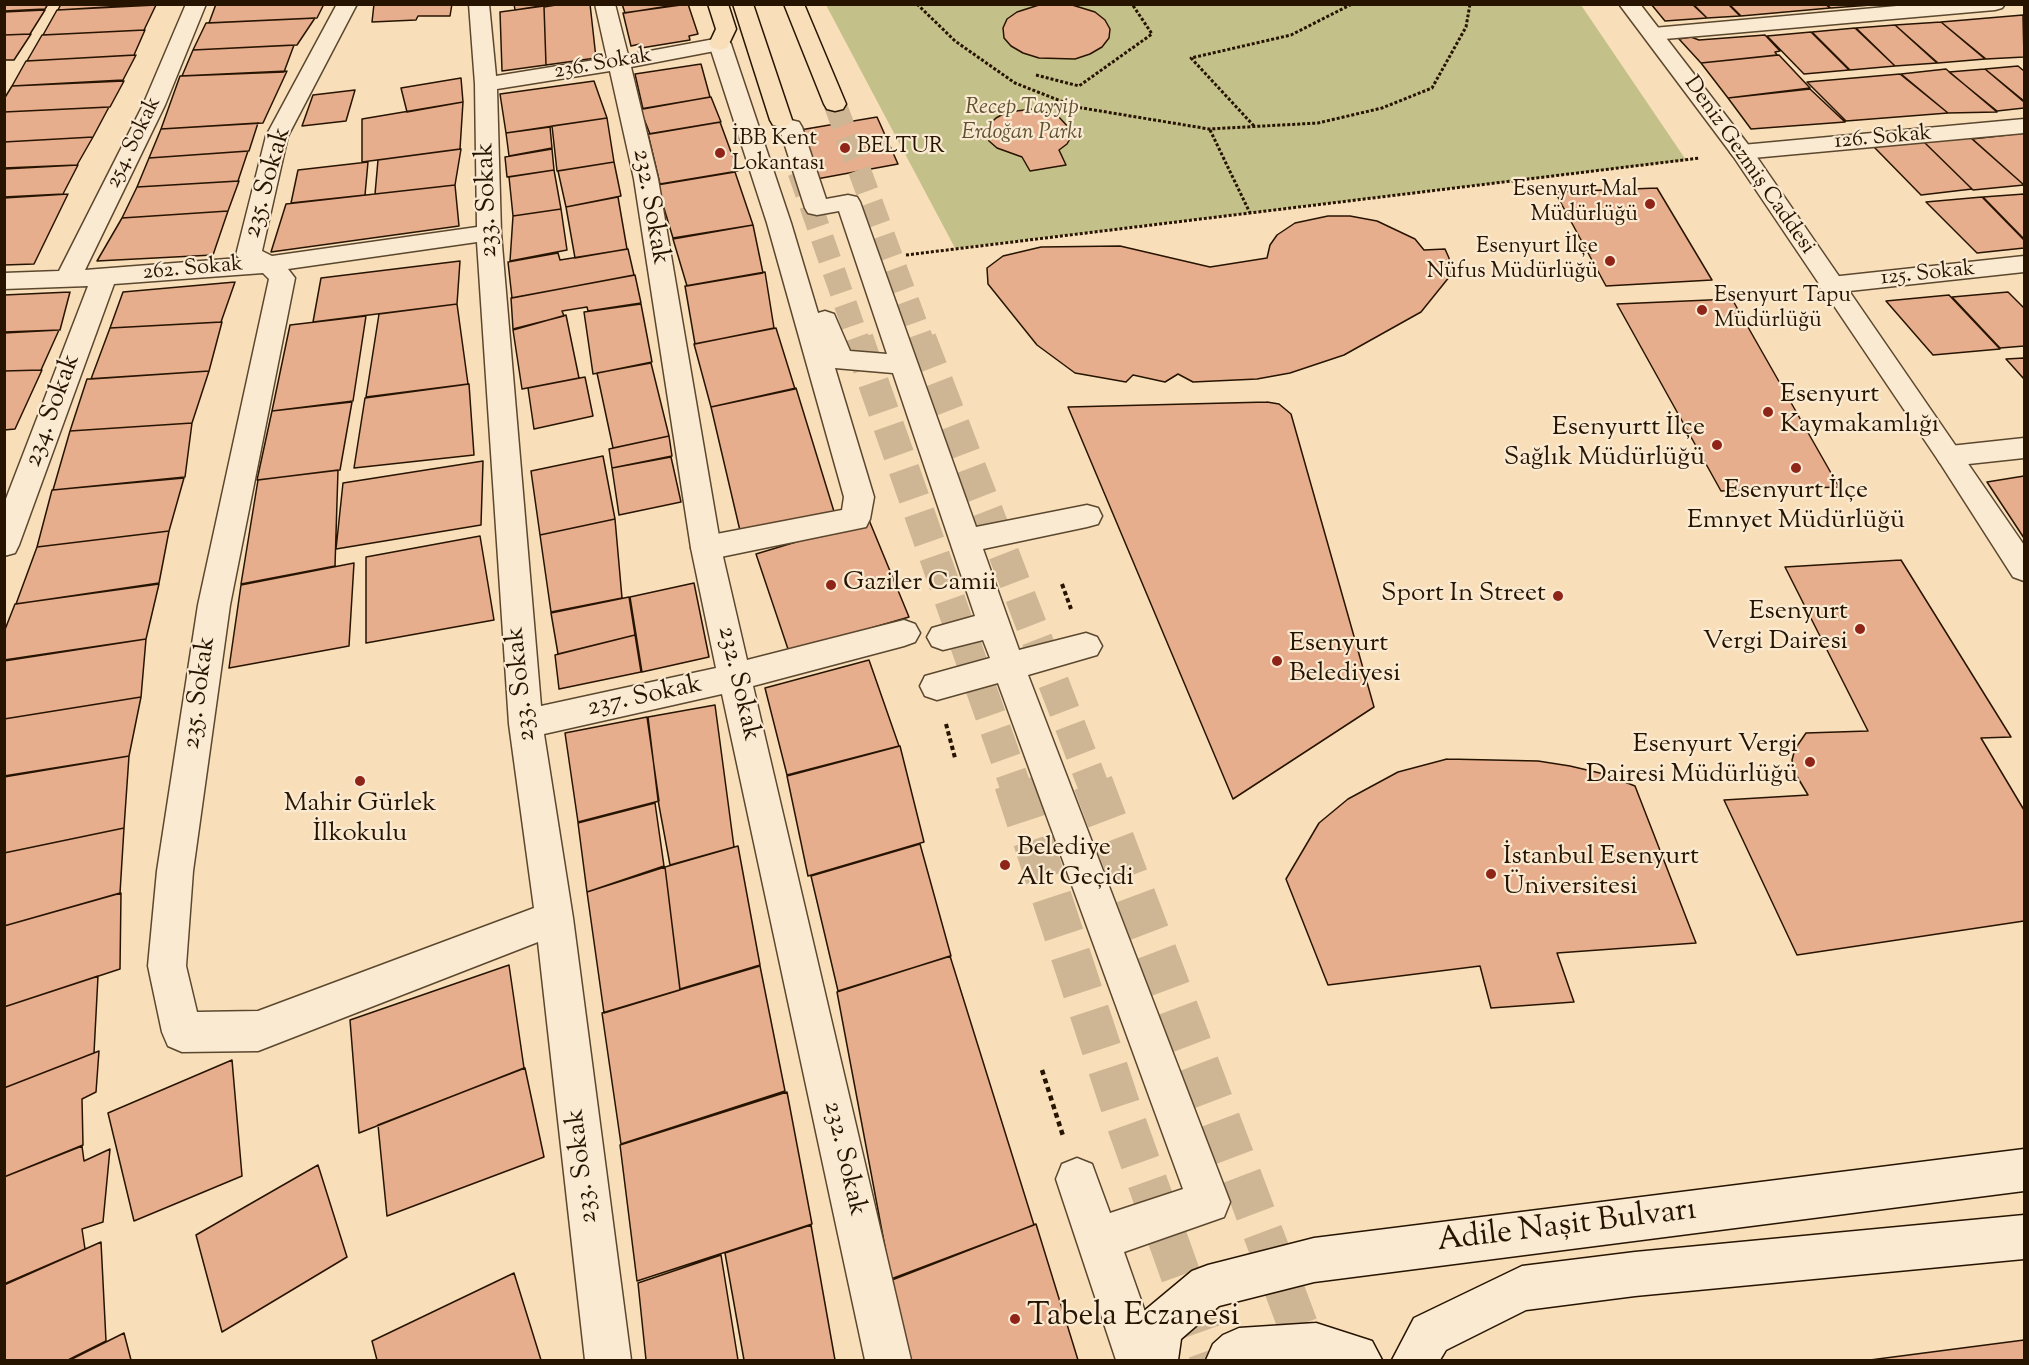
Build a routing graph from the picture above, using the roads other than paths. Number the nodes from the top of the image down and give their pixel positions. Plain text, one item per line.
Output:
1 (196, 4) edge
2 (347, 4) edge
3 (479, 4) edge
4 (605, 4) edge
5 (718, 4) edge
6 (743, 4) edge
7 (794, 4) edge
8 (1629, 4) edge
9 (1995, 4) edge
10 (1653, 34) junction
11 (720, 44) junction
12 (619, 63) junction
13 (486, 84) junction
14 (835, 104) tunnel mouth
15 (785, 124) joint
16 (2025, 126) edge
17 (1742, 153) junction
18 (779, 224) junction
19 (489, 233) junction
20 (269, 264) junction
21 (2025, 264) edge
22 (104, 277) junction
23 (68, 278) junction
24 (4, 281) edge
25 (1831, 285) junction
26 (905, 364) junction
27 (2025, 448) edge
28 (1950, 456) junction
29 (1087, 516) dead end
30 (855, 519) junction
31 (966, 541) junction
32 (4, 545) edge
33 (706, 548) junction
34 (2025, 569) edge
35 (994, 624) junction
36 (904, 633) dead end
37 (943, 637) dead end
38 (1086, 646) dead end
39 (1009, 666) junction
40 (736, 678) junction
41 (937, 686) dead end
42 (526, 724) junction
43 (555, 918) junction
44 (2025, 1170) edge
45 (1077, 1179) road end
46 (2025, 1237) edge
47 (1098, 1239) junction
48 (608, 1360) edge
49 (888, 1360) edge
50 (1139, 1360) edge
51 (1155, 1360) edge
52 (1229, 1360) edge
53 (1359, 1360) edge
54 (1415, 1360) edge

1 - 23 street, 254. Sokak
2 - 20 street, 235. Sokak
3 - 13 street, 233. Sokak
4 - 12 street, 232. Sokak
5 - 11 main road
6 - 15 main road
7 - 14 main road
8 - 10 street, Deniz Gezmiş Caddesi
9 - 10 street
10 - 17 street, Deniz Gezmiş Caddesi
11 - 12 street, 236. Sokak
11 - 18 street
12 - 13 street, 236. Sokak
12 - 33 street, 232. Sokak
13 - 19 street, 233. Sokak
15 - 26 street
16 - 17 street, 126. Sokak
17 - 25 street, Deniz Gezmiş Caddesi
18 - 26 street
18 - 30 street
19 - 20 street, 262. Sokak
19 - 42 street, 233. Sokak
20 - 22 street, 262. Sokak
20 - 43 street, 235. Sokak
21 - 25 street, 125. Sokak
22 - 23 street, 262. Sokak
22 - 32 street, 234. Sokak
23 - 24 street, 262. Sokak
25 - 28 street, Deniz Gezmiş Caddesi
26 - 30 street
26 - 31 street
27 - 28 street
28 - 34 street, Deniz Gezmiş Caddesi
29 - 31 street
30 - 33 street
31 - 35 street
33 - 40 street, 232. Sokak
35 - 37 street
35 - 39 street
36 - 40 street, 237. Sokak
38 - 39 street
39 - 41 street
39 - 47 street
40 - 42 street, 237. Sokak
40 - 49 street, 232. Sokak
42 - 43 street, 233. Sokak
43 - 48 street, 233. Sokak
44 - 51 street, Adile Naşit Bulvarı
45 - 47 street
46 - 54 street, Adile Naşit Bulvarı
47 - 50 street
52 - 53 street

